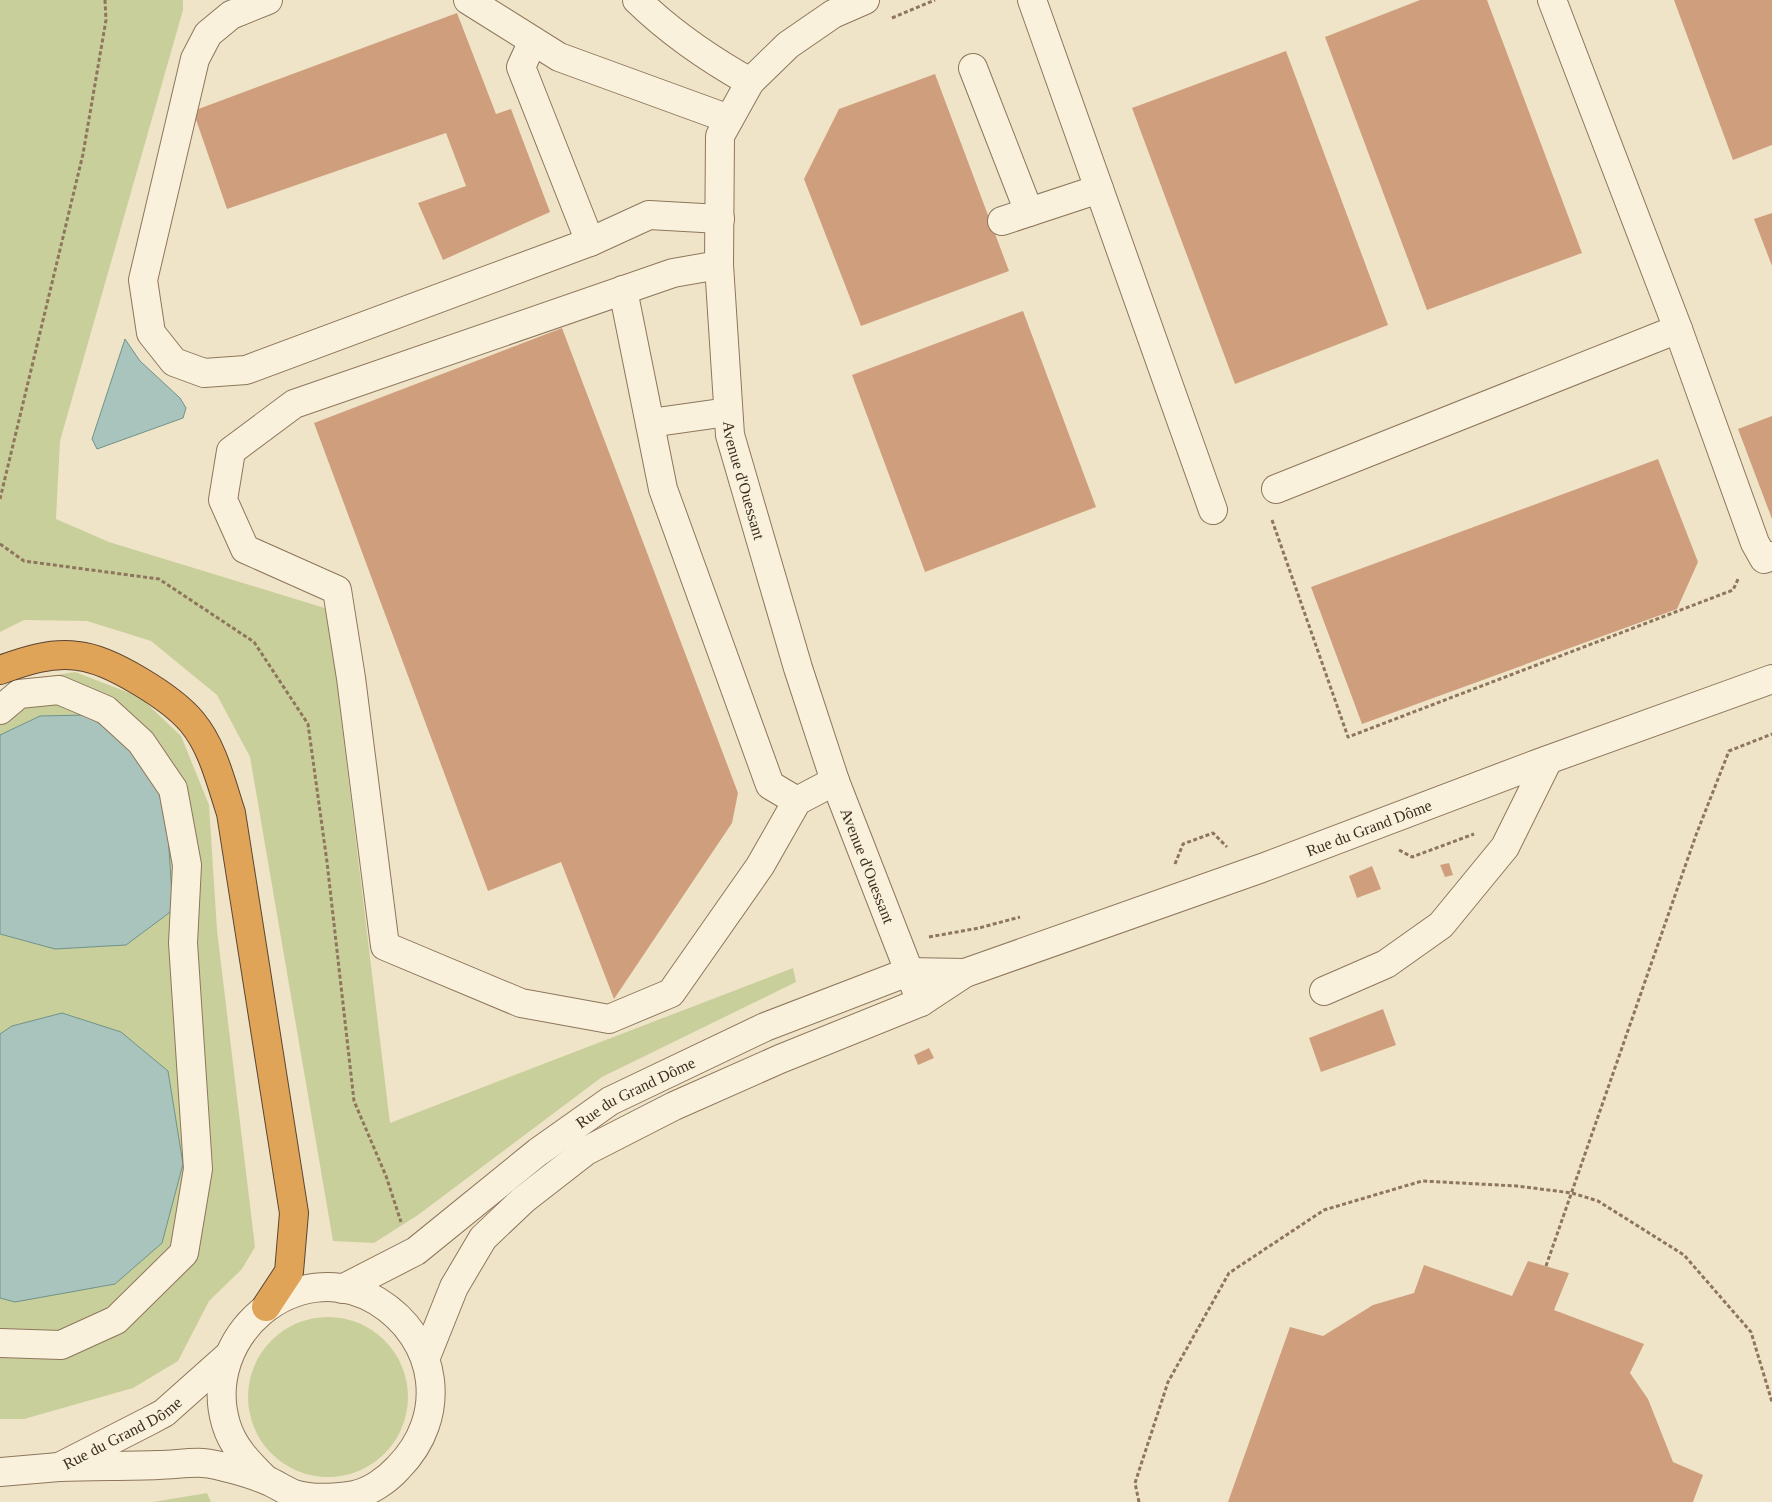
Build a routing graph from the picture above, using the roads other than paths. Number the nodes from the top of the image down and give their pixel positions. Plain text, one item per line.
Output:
1 (268, 0) edge
2 (468, 0) edge
3 (637, 0) edge
4 (865, 0) edge
5 (1032, 0) edge
6 (1552, 0) edge
7 (533, 41) junction
8 (973, 68) dead end
9 (750, 82) junction
10 (730, 119) junction
11 (1099, 189) junction
12 (1029, 212) junction
13 (720, 219) junction
14 (1002, 220) dead end
15 (590, 242) junction
16 (719, 265) junction
17 (623, 290) junction
18 (1678, 329) junction
19 (728, 412) junction
20 (650, 423) junction
21 (1272, 501) road end
22 (1213, 510) dead end
23 (1763, 549) edge
24 (0, 670) edge
25 (1772, 679) edge
26 (0, 710) edge
27 (1548, 760) junction
28 (835, 781) junction
29 (797, 801) junction
30 (915, 989) junction
31 (1324, 990) dead end
32 (342, 1289) junction
33 (266, 1307) junction
34 (0, 1342) edge
35 (228, 1356) junction
36 (426, 1358) junction
37 (59, 1467) junction
38 (0, 1472) edge
39 (267, 1491) edge
40 (358, 1498) edge

1 - 15 street
2 - 7 street
3 - 9 street
4 - 9 street, Avenue d'Ouessant
5 - 11 street
6 - 18 street
7 - 10 street
7 - 15 street
8 - 12 street
9 - 10 street, Avenue d'Ouessant
10 - 13 street, Avenue d'Ouessant
11 - 12 street
11 - 22 street
12 - 14 street
13 - 15 street
13 - 16 street, Avenue d'Ouessant
16 - 17 street
16 - 19 street, Avenue d'Ouessant
17 - 20 street
17 - 29 street
18 - 21 street
18 - 23 street
19 - 20 street
19 - 28 street, Avenue d'Ouessant
20 - 29 street
24 - 33 highway
25 - 27 street, Rue du Grand Dôme
26 - 34 street
27 - 30 street, Rue du Grand Dôme
27 - 31 street
28 - 29 street
28 - 30 street, Avenue d'Ouessant
30 - 32 street, Rue du Grand Dôme
30 - 36 street, Rue du Grand Dôme
32 - 33 street
32 - 36 street
33 - 35 street
35 - 37 street, Rue du Grand Dôme
35 - 39 street
36 - 40 street
37 - 38 street, Rue du Grand Dôme
37 - 39 street
39 - 40 street

